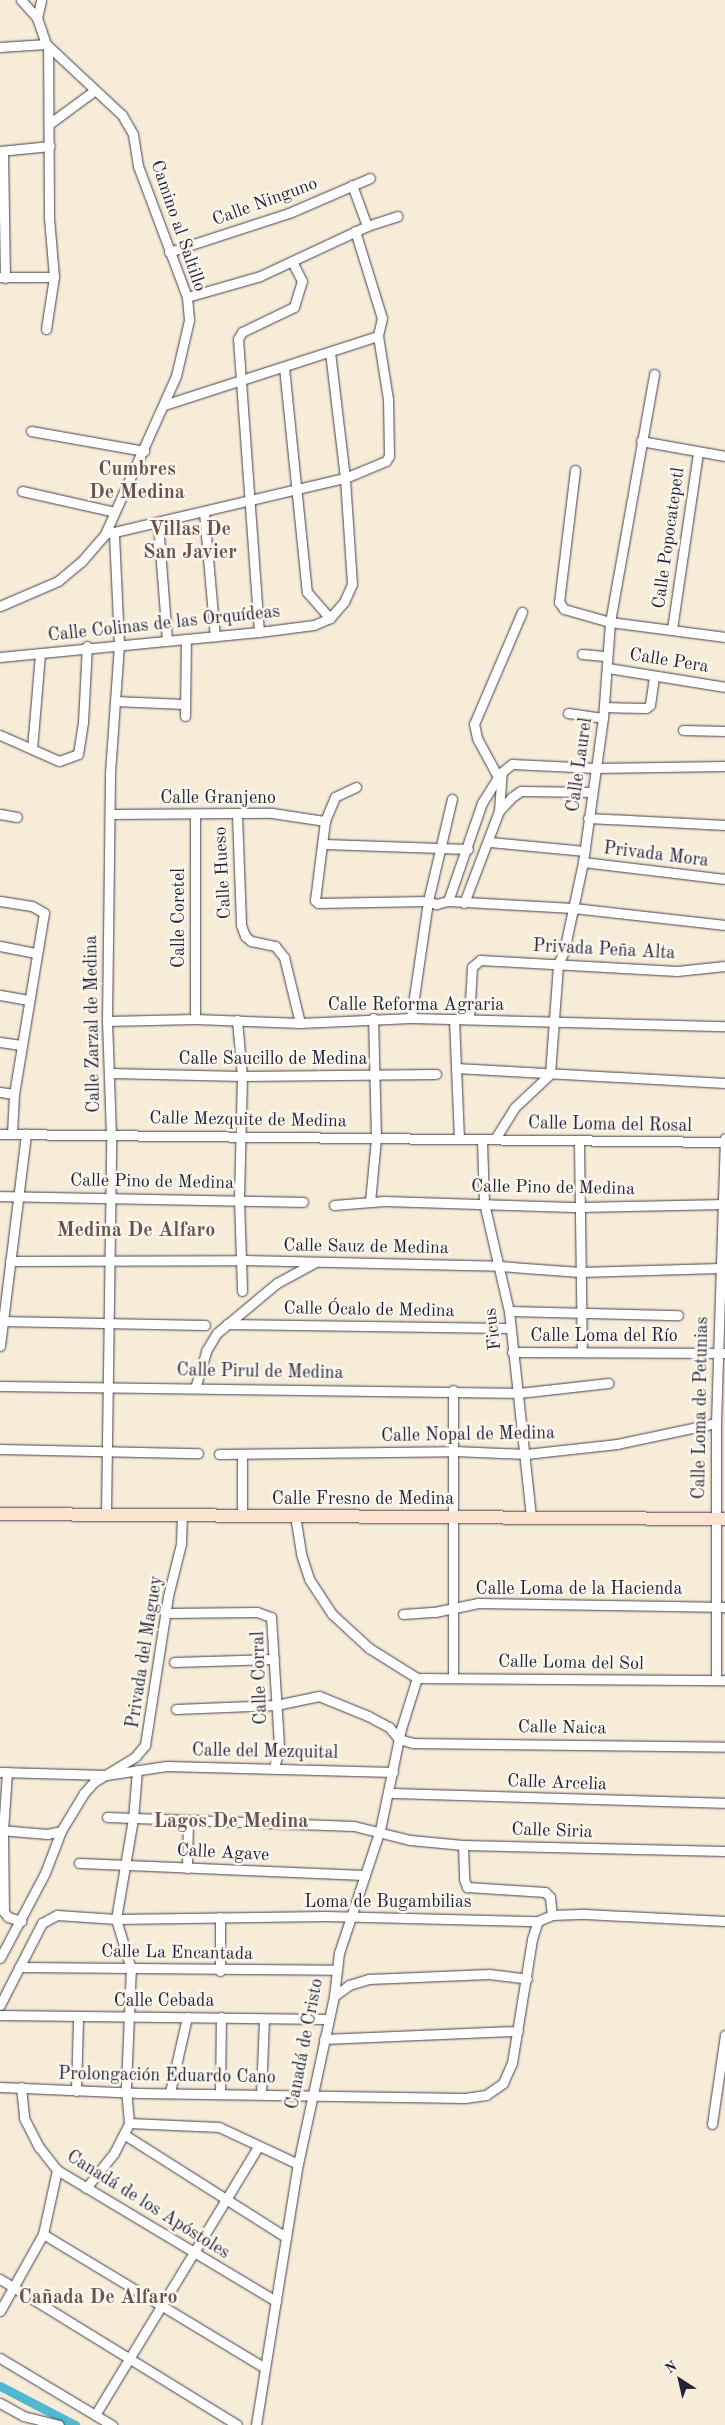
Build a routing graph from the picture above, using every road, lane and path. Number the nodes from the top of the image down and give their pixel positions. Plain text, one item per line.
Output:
1 (21, 0) edge
2 (41, 0) edge
3 (37, 18) junction
4 (47, 46) junction
5 (0, 47) edge
6 (94, 91) junction
7 (49, 124) junction
8 (50, 146) junction
9 (2, 150) edge
10 (370, 178) dead end
11 (352, 185) junction
12 (397, 216) dead end
13 (366, 226) junction
14 (355, 231) junction
15 (169, 252) junction
16 (292, 261) junction
17 (54, 277) junction
18 (3, 278) edge
19 (187, 297) junction
20 (46, 329) dead end
21 (378, 336) junction
22 (330, 352) junction
23 (284, 367) junction
24 (654, 374) dead end
25 (243, 381) junction
26 (164, 405) junction
27 (31, 431) dead end
28 (641, 442) junction
29 (144, 451) junction
30 (698, 452) junction
31 (725, 456) edge
32 (575, 470) dead end
33 (345, 478) junction
34 (298, 489) junction
35 (22, 491) dead end
36 (251, 500) junction
37 (115, 512) junction
38 (204, 512) junction
39 (158, 523) junction
40 (110, 533) junction
41 (0, 606) edge
42 (522, 612) dead end
43 (330, 618) junction
44 (610, 622) junction
45 (672, 628) junction
46 (259, 632) junction
47 (215, 637) junction
48 (725, 637) edge
49 (186, 638) junction
50 (167, 639) junction
51 (119, 644) junction
52 (87, 646) junction
53 (40, 653) junction
54 (582, 654) dead end
55 (607, 656) junction
56 (0, 658) edge
57 (608, 668) junction
58 (654, 676) junction
59 (725, 687) edge
60 (115, 701) junction
61 (184, 704) junction
62 (604, 707) junction
63 (568, 713) dead end
64 (184, 716) dead end
65 (603, 718) junction
66 (683, 730) dead end
67 (725, 731) edge
68 (0, 735) edge
69 (32, 749) junction
70 (725, 766) edge
71 (596, 768) junction
72 (500, 777) junction
73 (356, 787) dead end
74 (592, 792) junction
75 (452, 799) dead end
76 (500, 811) junction
77 (0, 814) edge
78 (110, 814) junction
79 (237, 814) junction
80 (195, 816) junction
81 (16, 817) dead end
82 (588, 818) junction
83 (325, 821) junction
84 (725, 825) edge
85 (490, 842) junction
86 (325, 844) junction
87 (441, 846) junction
88 (468, 849) junction
89 (584, 851) junction
90 (584, 862) junction
91 (725, 879) edge
92 (0, 901) edge
93 (448, 901) junction
94 (428, 902) junction
95 (464, 903) junction
96 (573, 908) junction
97 (725, 925) edge
98 (0, 946) edge
99 (36, 953) junction
100 (558, 964) junction
101 (725, 966) edge
102 (0, 995) edge
103 (29, 1000) junction
104 (373, 1018) junction
105 (411, 1018) junction
106 (195, 1019) junction
107 (454, 1019) junction
108 (470, 1019) junction
109 (237, 1020) junction
110 (107, 1021) junction
111 (553, 1022) junction
112 (300, 1023) junction
113 (725, 1026) edge
114 (0, 1042) edge
115 (21, 1045) junction
116 (456, 1068) junction
117 (110, 1073) junction
118 (436, 1074) dead end
119 (550, 1074) junction
120 (242, 1076) junction
121 (375, 1076) junction
122 (725, 1083) edge
123 (0, 1092) edge
124 (14, 1094) junction
125 (0, 1134) edge
126 (12, 1134) junction
127 (26, 1134) junction
128 (111, 1135) junction
129 (725, 1136) edge
130 (241, 1137) junction
131 (376, 1138) junction
132 (459, 1139) junction
133 (495, 1139) junction
134 (482, 1140) junction
135 (725, 1142) edge
136 (579, 1143) junction
137 (0, 1196) edge
138 (19, 1197) junction
139 (110, 1197) junction
140 (239, 1199) junction
141 (303, 1202) dead end
142 (370, 1202) junction
143 (484, 1203) junction
144 (723, 1204) edge
145 (334, 1205) dead end
146 (580, 1207) junction
147 (723, 1233) edge
148 (243, 1260) junction
149 (109, 1261) junction
150 (10, 1262) junction
151 (317, 1262) junction
152 (499, 1266) junction
153 (720, 1268) junction
154 (580, 1272) junction
155 (242, 1291) dead end
156 (722, 1293) edge
157 (509, 1312) junction
158 (580, 1315) junction
159 (678, 1315) dead end
160 (2, 1321) edge
161 (108, 1324) junction
162 (227, 1324) junction
163 (205, 1325) dead end
164 (510, 1328) junction
165 (0, 1346) edge
166 (512, 1352) junction
167 (582, 1352) junction
168 (721, 1353) edge
169 (608, 1383) dead end
170 (0, 1386) edge
171 (108, 1386) junction
172 (195, 1388) junction
173 (453, 1390) junction
174 (519, 1393) junction
175 (716, 1423) junction
176 (721, 1437) edge
177 (0, 1449) edge
178 (106, 1449) junction
179 (454, 1452) junction
180 (198, 1453) dead end
181 (219, 1454) dead end
182 (526, 1454) junction
183 (242, 1455) junction
184 (0, 1514) edge
185 (106, 1515) junction
186 (182, 1515) junction
187 (242, 1515) junction
188 (295, 1515) junction
189 (530, 1516) junction
190 (453, 1517) junction
191 (720, 1519) edge
192 (713, 1606) junction
193 (725, 1606) edge
194 (453, 1608) junction
195 (165, 1613) junction
196 (403, 1614) dead end
197 (274, 1659) junction
198 (174, 1662) dead end
199 (453, 1677) junction
200 (418, 1678) junction
201 (720, 1679) edge
202 (276, 1705) junction
203 (176, 1709) dead end
204 (400, 1739) junction
205 (725, 1747) edge
206 (274, 1768) junction
207 (137, 1770) junction
208 (4, 1772) edge
209 (392, 1772) junction
210 (106, 1775) junction
211 (389, 1793) junction
212 (725, 1803) edge
213 (107, 1817) dead end
214 (133, 1819) junction
215 (188, 1822) junction
216 (2, 1830) edge
217 (380, 1830) junction
218 (61, 1831) junction
219 (463, 1845) junction
220 (725, 1851) edge
221 (80, 1863) dead end
222 (126, 1863) junction
223 (187, 1868) junction
224 (365, 1875) junction
225 (552, 1915) junction
226 (351, 1917) junction
227 (220, 1918) junction
228 (116, 1919) junction
229 (21, 1921) junction
230 (538, 1921) junction
231 (725, 1921) edge
232 (0, 1958) edge
233 (19, 1968) junction
234 (131, 1969) junction
235 (220, 1970) junction
236 (335, 1970) junction
237 (527, 1979) junction
238 (334, 1996) junction
239 (0, 2004) edge
240 (0, 2015) edge
241 (187, 2017) junction
242 (221, 2017) junction
243 (78, 2018) junction
244 (128, 2018) junction
245 (264, 2019) junction
246 (328, 2019) junction
247 (518, 2031) junction
248 (725, 2035) edge
249 (324, 2039) junction
250 (0, 2087) edge
251 (20, 2087) junction
252 (76, 2091) junction
253 (126, 2092) junction
254 (170, 2092) junction
255 (220, 2094) junction
256 (261, 2094) junction
257 (312, 2095) junction
258 (129, 2123) junction
259 (712, 2124) dead end
260 (125, 2135) junction
261 (258, 2147) junction
262 (298, 2164) junction
263 (58, 2170) junction
264 (86, 2188) junction
265 (226, 2201) junction
266 (43, 2234) junction
267 (286, 2237) junction
268 (193, 2253) junction
269 (0, 2279) edge
270 (15, 2288) junction
271 (276, 2301) junction
272 (161, 2305) junction
273 (0, 2311) edge
274 (0, 2358) edge
275 (129, 2358) junction
276 (265, 2368) junction
277 (0, 2403) edge
278 (95, 2414) junction
279 (24, 2416) junction
280 (19, 2425) edge
281 (59, 2425) edge
282 (112, 2425) edge
283 (238, 2425) edge
284 (256, 2425) edge

1 - 3 street
2 - 3 street
3 - 4 street, Camino al Saltillo
4 - 5 street
4 - 6 street, Camino al Saltillo
4 - 7 street
6 - 7 street
6 - 15 street, Camino al Saltillo
7 - 8 street
8 - 9 street
8 - 17 street
9 - 18 street
10 - 11 street, Calle Ninguno
11 - 13 street
11 - 15 street, Calle Ninguno
12 - 13 street
13 - 14 street
14 - 16 street
14 - 21 street
15 - 19 street, Camino al Saltillo
16 - 19 street
16 - 25 street
17 - 18 street
17 - 20 street
19 - 26 street, Camino al Saltillo
21 - 22 street
21 - 33 street
22 - 23 street
22 - 33 street
23 - 25 street
23 - 34 street
24 - 28 street, Calle Laurel
25 - 26 street
25 - 36 street
26 - 29 street, Camino al Saltillo
27 - 29 street
28 - 30 street
28 - 44 street, Calle Laurel
29 - 37 street, Camino al Saltillo
30 - 31 street
30 - 45 street, Calle Popocatepetl
32 - 44 street
33 - 34 street
33 - 43 street
34 - 36 street
34 - 43 street
35 - 37 street
36 - 38 street
36 - 46 street
37 - 40 street, Camino al Saltillo
38 - 39 street
38 - 47 street
39 - 40 street
39 - 50 street
40 - 41 street, Camino al Saltillo
40 - 51 street, Calle Zarzal de Medina
42 - 72 street
43 - 46 street, Calle Colinas de las Orquídeas
44 - 45 street
44 - 55 street, Calle Laurel
45 - 48 street
46 - 47 street, Calle Colinas de las Orquídeas
47 - 49 street, Calle Colinas de las Orquídeas
49 - 50 street, Calle Colinas de las Orquídeas
49 - 61 street
50 - 51 street, Calle Colinas de las Orquídeas
51 - 52 street, Calle Colinas de las Orquídeas
51 - 60 street, Calle Zarzal de Medina
52 - 53 street, Calle Colinas de las Orquídeas
52 - 69 street
53 - 56 street, Calle Colinas de las Orquídeas
53 - 69 street
54 - 55 street
55 - 57 street, Calle Laurel
57 - 58 street, Calle Pera
57 - 62 street, Calle Laurel
58 - 59 street, Calle Pera
58 - 62 street
60 - 61 street
60 - 78 street, Calle Zarzal de Medina
61 - 64 street
62 - 65 street, Calle Laurel
63 - 65 street
65 - 71 street, Calle Laurel
66 - 67 street
68 - 69 street
70 - 71 street
71 - 72 street
71 - 74 street, Calle Laurel
72 - 76 street
72 - 88 street
73 - 83 street
74 - 76 street
74 - 82 street, Calle Laurel
75 - 87 street
76 - 85 street
77 - 81 street
78 - 80 street, Calle Granjeno
78 - 110 street, Calle Zarzal de Medina
79 - 80 street, Calle Granjeno
79 - 83 street, Calle Granjeno
79 - 112 street, Calle Hueso
80 - 106 street, Calle Coretel
82 - 84 street
82 - 89 street, Calle Laurel
83 - 86 street
85 - 89 street
85 - 95 street
86 - 87 street
86 - 94 street
87 - 88 street
87 - 94 street
88 - 93 street
89 - 90 street, Calle Laurel
90 - 91 street, Privada Mora
90 - 96 street, Calle Laurel
92 - 99 street
93 - 94 street
93 - 95 street
94 - 105 street
95 - 96 street
96 - 97 street
96 - 100 street, Calle Laurel
98 - 99 street
99 - 103 street
100 - 101 street, Privada Peña Alta
100 - 108 street, Privada Peña Alta
100 - 111 street, Calle Laurel
102 - 103 street
103 - 115 street
104 - 105 street, Calle Reforma Agraria
104 - 112 street, Calle Reforma Agraria
104 - 121 street
105 - 107 street, Calle Reforma Agraria
106 - 109 street, Calle Reforma Agraria
106 - 110 street, Calle Reforma Agraria
107 - 108 street, Calle Reforma Agraria
107 - 116 street
108 - 111 street, Calle Reforma Agraria
109 - 112 street, Calle Reforma Agraria
109 - 120 street
110 - 117 street, Calle Zarzal de Medina
111 - 113 street, Calle Reforma Agraria
111 - 119 street, Calle Laurel
114 - 115 street
115 - 124 street
116 - 119 street
116 - 132 street
117 - 120 street, Calle Saucillo de Medina
117 - 128 street, Calle Zarzal de Medina
118 - 121 street, Calle Saucillo de Medina
119 - 122 street
119 - 133 street
120 - 121 street, Calle Saucillo de Medina
120 - 130 street
121 - 131 street
123 - 124 street
124 - 126 street
125 - 126 street, Calle Mezquite de Medina
126 - 127 street, Calle Mezquite de Medina
127 - 128 street, Calle Mezquite de Medina
127 - 138 street
128 - 130 street, Calle Mezquite de Medina
128 - 139 street, Calle Zarzal de Medina
129 - 135 street, Calle Loma de Petunias
130 - 131 street, Calle Mezquite de Medina
130 - 140 street
131 - 132 street, Calle Mezquite de Medina
131 - 142 street
132 - 134 street, Calle Mezquite de Medina
133 - 134 street, Calle Mezquite de Medina
133 - 136 street, Calle Loma del Rosal
134 - 143 street, Ficus
135 - 136 street, Calle Loma del Rosal
135 - 144 street, Calle Loma de Petunias
136 - 146 street
137 - 138 street, Calle Pino de Medina
138 - 139 street, Calle Pino de Medina
138 - 150 street
139 - 140 street, Calle Pino de Medina
139 - 149 street, Calle Zarzal de Medina
140 - 141 street, Calle Pino de Medina
140 - 148 street
142 - 143 street, Calle Pino de Medina
142 - 145 street, Calle Pino de Medina
143 - 146 street, Calle Pino de Medina
143 - 152 street, Ficus
144 - 146 street, Calle Pino de Medina
144 - 147 street, Calle Loma de Petunias
146 - 154 street
147 - 153 street, Calle Loma de Petunias
148 - 149 street, Calle Sauz de Medina
148 - 151 street, Calle Sauz de Medina
148 - 155 street
149 - 150 street, Calle Sauz de Medina
149 - 161 street, Calle Zarzal de Medina
150 - 160 street
151 - 152 street, Calle Sauz de Medina
151 - 162 street
152 - 154 street, Calle Sauz de Medina
152 - 157 street, Ficus
153 - 154 street, Calle Sauz de Medina
153 - 156 street, Calle Loma de Petunias
154 - 158 street
156 - 168 street, Calle Loma de Petunias
157 - 158 street
157 - 164 street, Ficus
158 - 159 street
158 - 167 street
160 - 161 street
160 - 165 street
161 - 163 street
161 - 171 street, Calle Zarzal de Medina
162 - 164 street, Calle Ócalo de Medina
162 - 172 street
164 - 166 street, Ficus
166 - 167 street, Calle Loma del Río
166 - 174 street, Ficus
167 - 168 street, Calle Loma del Río
168 - 175 street, Calle Loma de Petunias
169 - 174 street, Calle Pirul de Medina
170 - 171 street, Calle Pirul de Medina
171 - 172 street, Calle Pirul de Medina
171 - 178 street, Calle Zarzal de Medina
172 - 173 street, Calle Pirul de Medina
173 - 174 street, Calle Pirul de Medina
173 - 179 street
174 - 182 street, Ficus
175 - 176 street, Calle Loma de Petunias
175 - 182 street, Calle Nopal de Medina
176 - 191 street, Calle Loma de Petunias
177 - 178 street
178 - 180 street
178 - 185 street, Calle Zarzal de Medina
179 - 182 street, Calle Nopal de Medina
179 - 183 street, Calle Nopal de Medina
179 - 190 street
181 - 183 street, Calle Nopal de Medina
182 - 189 street, Ficus
183 - 187 street
184 - 185 street, Calle Fresno de Medina
185 - 186 street, Calle Fresno de Medina
186 - 187 street, Calle Fresno de Medina
186 - 195 street, Privada del Maguey
187 - 188 street, Calle Fresno de Medina
188 - 190 street, Calle Fresno de Medina
188 - 200 street
189 - 190 street, Calle Fresno de Medina
189 - 191 street, Calle Fresno de Medina
190 - 194 street
191 - 192 street, Calle Loma de Petunias
192 - 193 street, Calle Loma de la Hacienda
192 - 194 street, Calle Loma de la Hacienda
192 - 201 street, Calle Loma de Petunias
194 - 196 street, Calle Loma de la Hacienda
194 - 199 street
195 - 197 street, Calle Corral
195 - 210 street, Privada del Maguey
197 - 198 street
197 - 202 street, Calle Corral
199 - 200 street, Calle Loma del Sol
199 - 201 street, Calle Loma del Sol
200 - 204 street, Canadá de Cristo
202 - 203 street
202 - 204 street
202 - 206 street, Calle Corral
204 - 205 street, Calle Naica
204 - 209 street, Canadá de Cristo
206 - 207 street, Calle del Mezquital
206 - 209 street, Calle del Mezquital
207 - 210 street, Calle del Mezquital
207 - 214 street
208 - 210 street, Calle del Mezquital
208 - 216 street
209 - 211 street, Canadá de Cristo
210 - 218 street, Privada del Maguey
211 - 212 street, Calle Arcelia
211 - 217 street, Canadá de Cristo
213 - 214 street, Calle Siria
214 - 215 street, Calle Siria
214 - 222 street
215 - 217 street, Calle Siria
215 - 223 street
216 - 218 street
216 - 229 street
217 - 219 street, Calle Siria
217 - 224 street, Canadá de Cristo
218 - 229 street, Privada del Maguey
219 - 220 street, Calle Siria
219 - 225 street
221 - 222 street, Calle Agave
222 - 223 street, Calle Agave
222 - 228 street
223 - 224 street, Calle Agave
224 - 226 street, Canadá de Cristo
225 - 230 street, Loma de Bugambilias
225 - 231 street, Loma de Bugambilias
226 - 227 street, Loma de Bugambilias
226 - 230 street, Loma de Bugambilias
226 - 236 street, Canadá de Cristo
227 - 228 street, Loma de Bugambilias
227 - 235 street
228 - 233 street, Loma de Bugambilias
228 - 234 street
229 - 232 street, Privada del Maguey
230 - 237 street
233 - 234 street, Calle La Encantada
233 - 239 street
234 - 235 street, Calle La Encantada
234 - 244 street
235 - 236 street, Calle La Encantada
236 - 238 street, Canadá de Cristo
237 - 238 street
237 - 247 street
238 - 246 street, Canadá de Cristo
240 - 243 street, Calle Cebada
241 - 242 street, Calle Cebada
241 - 244 street, Calle Cebada
241 - 254 street
242 - 245 street, Calle Cebada
242 - 255 street
243 - 244 street, Calle Cebada
243 - 252 street
244 - 253 street
245 - 246 street, Calle Cebada
245 - 256 street
246 - 249 street, Canadá de Cristo
247 - 249 street
247 - 257 street, Prolongación Eduardo Cano
248 - 259 street
249 - 257 street, Canadá de Cristo
250 - 251 street, Prolongación Eduardo Cano
251 - 252 street, Prolongación Eduardo Cano
251 - 263 street, Canadá de los Apóstoles
252 - 253 street, Prolongación Eduardo Cano
253 - 254 street, Prolongación Eduardo Cano
253 - 258 street
254 - 255 street, Prolongación Eduardo Cano
255 - 256 street, Prolongación Eduardo Cano
256 - 257 street, Prolongación Eduardo Cano
257 - 262 street, Canadá de Cristo
258 - 260 street
258 - 261 street
260 - 264 street
260 - 265 street
261 - 262 street
261 - 265 street
262 - 267 street, Canadá de Cristo
263 - 264 street, Canadá de los Apóstoles
263 - 266 street
264 - 268 street, Canadá de los Apóstoles
265 - 267 street
265 - 268 street
266 - 270 street
266 - 272 street
267 - 271 street, Canadá de Cristo
268 - 271 street, Canadá de los Apóstoles
268 - 272 street
269 - 270 street
270 - 273 street
270 - 275 street
271 - 276 street, Canadá de Cristo
272 - 275 street
272 - 276 street
274 - 278 street
275 - 278 street
275 - 283 street
276 - 284 street, Canadá de Cristo
277 - 279 street
278 - 282 street
279 - 280 street
279 - 281 street

